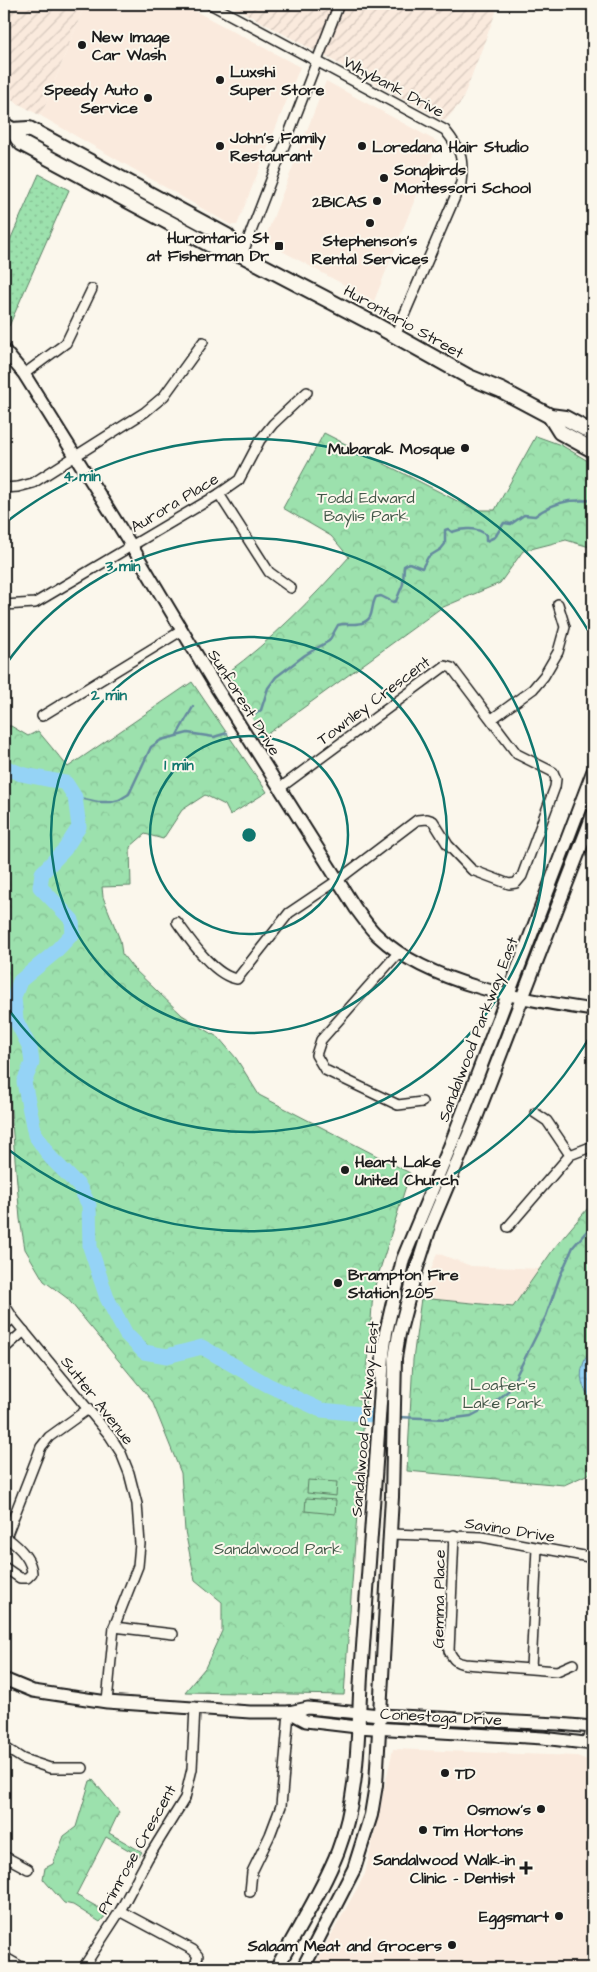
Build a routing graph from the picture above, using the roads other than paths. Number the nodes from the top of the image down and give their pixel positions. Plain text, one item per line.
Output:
1 (210, 4) edge
2 (339, 4) edge
3 (318, 61) junction
4 (8, 127) edge
5 (242, 255) junction
6 (92, 289) dead end
7 (395, 336) junction
8 (203, 342) dead end
9 (4, 350) edge
10 (24, 374) junction
11 (307, 392) dead end
12 (550, 416) junction
13 (593, 433) edge
14 (593, 450) edge
15 (74, 457) junction
16 (4, 488) edge
17 (219, 494) junction
18 (131, 545) junction
19 (291, 588) dead end
20 (558, 604) dead end
21 (4, 605) edge
22 (181, 631) junction
23 (42, 716) dead end
24 (492, 719) junction
25 (593, 772) edge
26 (280, 788) junction
27 (593, 814) edge
28 (338, 880) junction
29 (177, 922) dead end
30 (399, 952) junction
31 (507, 995) junction
32 (520, 999) junction
33 (593, 1010) edge
34 (422, 1102) dead end
35 (536, 1113) dead end
36 (593, 1146) edge
37 (570, 1155) junction
38 (508, 1227) dead end
39 (4, 1304) edge
40 (13, 1318) junction
41 (4, 1326) edge
42 (24, 1331) junction
43 (4, 1348) edge
44 (88, 1409) junction
45 (390, 1534) junction
46 (454, 1535) junction
47 (5, 1540) edge
48 (537, 1548) junction
49 (593, 1560) edge
50 (4, 1566) edge
51 (114, 1627) junction
52 (173, 1634) dead end
53 (573, 1664) dead end
54 (531, 1668) junction
55 (4, 1678) edge
56 (107, 1702) junction
57 (195, 1707) junction
58 (289, 1712) junction
59 (358, 1712) junction
60 (380, 1715) junction
61 (482, 1720) junction
62 (593, 1726) edge
63 (357, 1727) junction
64 (379, 1729) junction
65 (481, 1734) junction
66 (591, 1743) edge
67 (4, 1747) edge
68 (83, 1768) dead end
69 (4, 1856) edge
70 (28, 1869) dead end
71 (250, 1892) dead end
72 (120, 1911) junction
73 (4, 1957) edge
74 (23, 1968) edge
75 (83, 1968) edge
76 (194, 1968) edge
77 (277, 1968) edge
78 (303, 1968) edge

1 - 3 street, Whybank Drive
2 - 3 street
3 - 5 street
3 - 7 street, Whybank Drive
4 - 5 main road, Hurontario Street
5 - 7 main road, Hurontario Street
6 - 10 street
7 - 12 main road, Hurontario Street
8 - 15 street
9 - 10 street, Sunforest Drive
10 - 15 street, Sunforest Drive
11 - 17 street, Aurora Place
12 - 13 main road, Hurontario Street
12 - 14 main road, Hurontario Street
15 - 16 street
15 - 18 street, Sunforest Drive
17 - 18 street, Aurora Place
17 - 19 street
18 - 21 street, Aurora Place
18 - 22 street, Sunforest Drive
20 - 24 street
22 - 23 street
22 - 26 street, Sunforest Drive
24 - 26 street, Townley Crescent
24 - 28 street, Townley Crescent
25 - 31 main road, Sandalwood Parkway East
26 - 28 street, Sunforest Drive
27 - 32 main road, Sandalwood Parkway East
28 - 29 street
28 - 30 street, Sunforest Drive
30 - 31 street, Sunforest Drive
30 - 34 street
31 - 32 street, Sunforest Drive
31 - 59 main road, Sandalwood Parkway East
32 - 33 street, Sunforest Drive
32 - 45 main road, Sandalwood Parkway East
35 - 37 street
36 - 37 street
37 - 38 street
39 - 40 street, Sutter Avenue
40 - 41 street
40 - 42 street, Sutter Avenue
42 - 43 street
42 - 44 street, Sutter Avenue
44 - 47 street
44 - 51 street, Sutter Avenue
45 - 46 street, Savino Drive
45 - 60 main road, Sandalwood Parkway East
46 - 48 street, Savino Drive
46 - 54 street, Gemma Place
47 - 50 street
48 - 49 street, Savino Drive
48 - 54 street
51 - 52 street
51 - 56 street, Sutter Avenue
53 - 54 street, Gemma Place
55 - 56 street, Conestoga Drive
56 - 57 street, Conestoga Drive
57 - 58 street, Conestoga Drive
57 - 72 street, Primrose Crescent
58 - 59 street, Conestoga Drive
58 - 63 street, Conestoga Drive
58 - 71 street
59 - 60 street, Conestoga Drive
59 - 63 main road, Sandalwood Parkway East
60 - 61 street, Conestoga Drive
60 - 64 main road, Sandalwood Parkway East
61 - 62 street, Conestoga Drive
61 - 65 street
62 - 66 street
63 - 64 street, Conestoga Drive
63 - 77 main road, Sandalwood Parkway East
64 - 65 street, Conestoga Drive
64 - 78 main road, Sandalwood Parkway East
65 - 66 street, Conestoga Drive
67 - 68 street
69 - 70 street
72 - 75 street, Primrose Crescent
72 - 76 street
73 - 74 street

